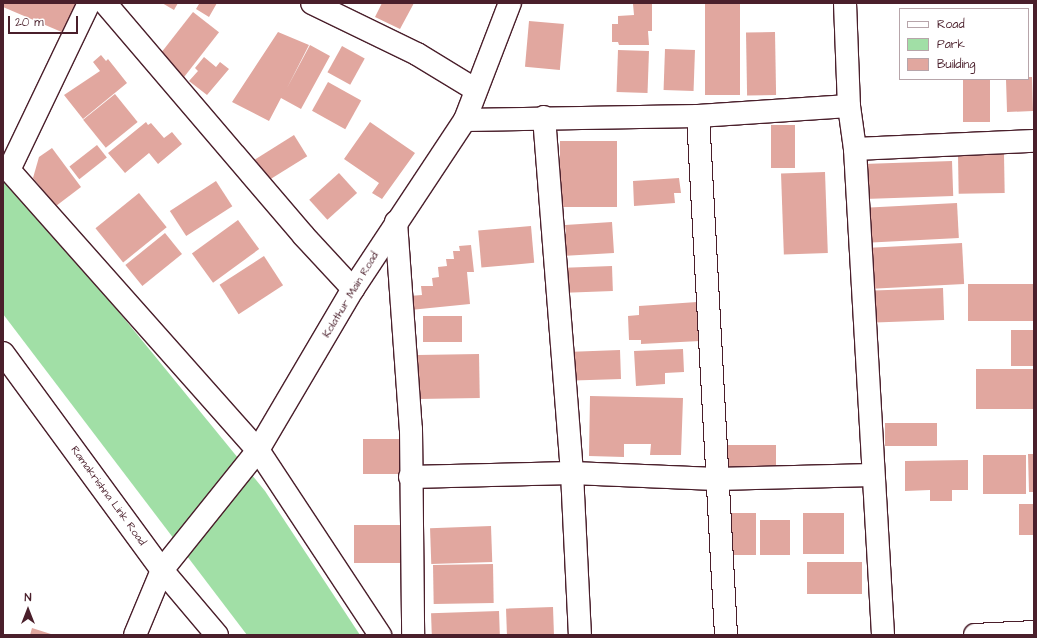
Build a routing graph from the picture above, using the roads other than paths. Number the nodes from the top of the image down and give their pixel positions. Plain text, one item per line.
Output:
1 (89, 3) edge
2 (105, 3) edge
3 (312, 3) edge
4 (510, 3) edge
5 (845, 3) edge
6 (476, 90) junction
7 (849, 106) junction
8 (698, 116) junction
9 (544, 117) junction
10 (465, 120) junction
11 (1034, 141) edge
12 (855, 148) junction
13 (6, 166) edge
14 (396, 222) junction
15 (353, 289) junction
16 (3, 353) edge
17 (258, 450) junction
18 (572, 473) junction
19 (873, 475) junction
20 (410, 477) junction
21 (716, 480) junction
22 (162, 570) junction
23 (1034, 632) edge
24 (135, 635) edge
25 (217, 635) edge
26 (380, 635) edge
27 (413, 635) edge
28 (580, 635) edge
29 (726, 635) edge
30 (883, 635) edge
31 (975, 635) edge

1 - 13 street
2 - 15 street
3 - 6 street
4 - 6 street, Kolathur Main Road
5 - 7 street
6 - 10 street, Kolathur Main Road
7 - 8 street
7 - 12 street
8 - 9 street
8 - 21 street
9 - 10 street
9 - 18 street
10 - 14 street, Kolathur Main Road
11 - 12 street
12 - 19 street
13 - 17 street
14 - 15 street, Kolathur Main Road
14 - 20 street
15 - 17 street, Kolathur Main Road
16 - 22 street, Ramakrishna Link Road
17 - 22 street, Kolathur Main Road
17 - 26 street
18 - 20 street
18 - 21 street
18 - 28 street
19 - 21 street
19 - 30 street
20 - 27 street
21 - 29 street
22 - 24 street, Kolathur Main Road
22 - 25 street, Ramakrishna Link Road
23 - 31 street

